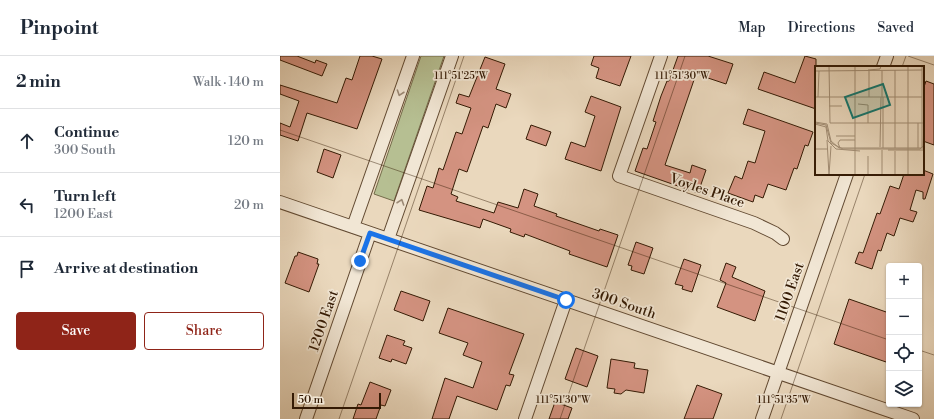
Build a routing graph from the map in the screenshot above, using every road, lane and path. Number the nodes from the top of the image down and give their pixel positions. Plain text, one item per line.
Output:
1 (413, 56) edge
2 (452, 56) edge
3 (660, 56) edge
4 (887, 56) edge
5 (883, 66) edge
6 (846, 175) edge
7 (280, 202) edge
8 (353, 227) junction
9 (370, 233) junction
10 (388, 239) junction
11 (783, 239) dead end
12 (566, 300) junction
13 (778, 373) junction
14 (306, 419) edge
15 (525, 419) edge
16 (762, 419) edge
17 (913, 419) edge

1 -> 8 street
10 -> 2 street
3 - 11 street, Voyles Place
4 - 5 street
6 - 13 street, 1100 East
7 - 8 street, 300 South
8 - 9 street, 300 South
9 - 10 street, 300 South
9 - 14 street, 1200 East
10 - 12 street, 300 South
12 - 13 street, 300 South
12 - 15 street
13 - 16 street, 1100 East
13 - 17 street, 300 South

